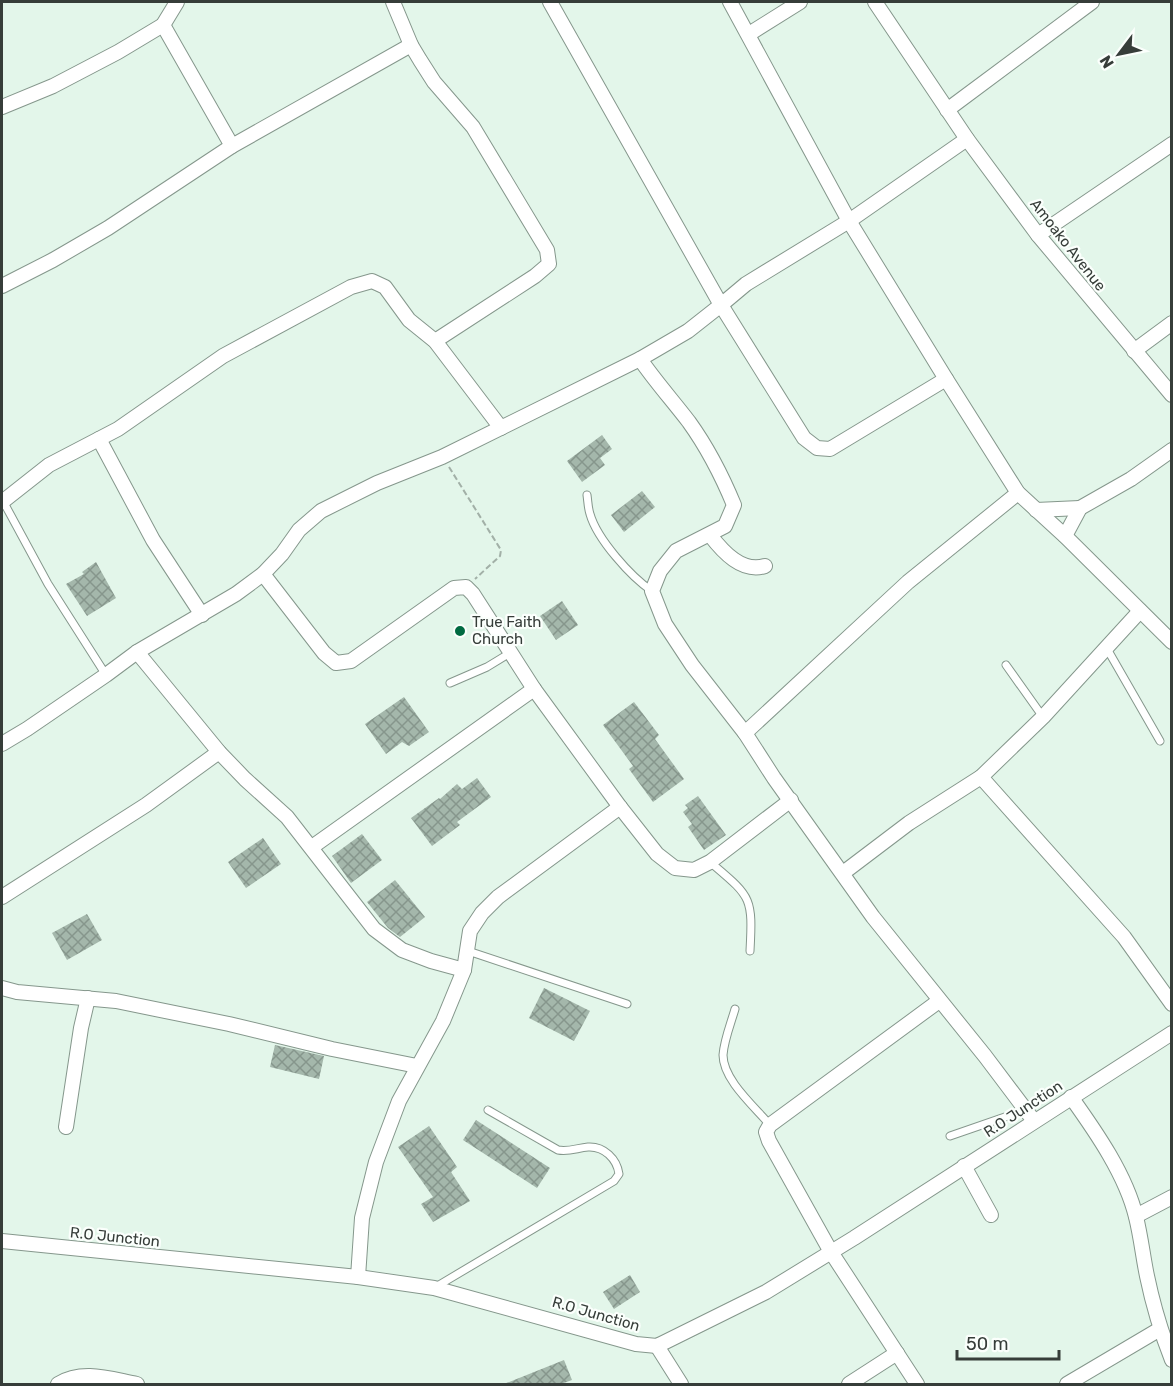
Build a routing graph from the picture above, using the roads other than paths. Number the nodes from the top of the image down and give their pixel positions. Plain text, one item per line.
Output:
1 (177, 2) edge
2 (393, 2) edge
3 (550, 2) edge
4 (730, 2) edge
5 (800, 2) edge
6 (875, 2) edge
7 (1092, 2) edge
8 (162, 25) junction
9 (749, 34) junction
10 (411, 45) junction
11 (2, 107) edge
12 (947, 110) junction
13 (967, 139) junction
14 (1172, 144) edge
15 (232, 146) junction
16 (849, 221) junction
17 (1038, 235) junction
18 (2, 286) edge
19 (721, 305) junction
20 (1172, 323) edge
21 (435, 340) junction
22 (1134, 351) junction
23 (640, 359) junction
24 (946, 380) junction
25 (1172, 395) edge
26 (501, 428) junction
27 (99, 439) junction
28 (1172, 450) edge
29 (1018, 493) junction
30 (587, 495) dead end
31 (2, 502) edge
32 (1080, 508) junction
33 (1036, 510) junction
34 (710, 535) junction
35 (1065, 536) junction
36 (765, 566) dead end
37 (263, 574) junction
38 (652, 591) junction
39 (1140, 611) junction
40 (202, 615) junction
41 (1172, 642) edge
42 (1106, 647) junction
43 (137, 652) junction
44 (510, 653) junction
45 (1006, 665) dead end
46 (106, 675) junction
47 (450, 683) dead end
48 (534, 689) junction
49 (1043, 717) junction
50 (746, 733) junction
51 (1160, 741) dead end
52 (2, 744) edge
53 (219, 752) junction
54 (981, 777) junction
55 (791, 800) junction
56 (620, 807) junction
57 (312, 847) junction
58 (710, 862) junction
59 (843, 873) junction
60 (2, 897) edge
61 (468, 951) junction
62 (750, 951) dead end
63 (464, 970) junction
64 (2, 988) edge
65 (88, 998) junction
66 (939, 1001) junction
67 (627, 1004) dead end
68 (1172, 1004) edge
69 (735, 1009) dead end
70 (1172, 1033) edge
71 (417, 1065) junction
72 (1071, 1097) junction
73 (488, 1110) dead end
74 (1025, 1110) junction
75 (1034, 1122) junction
76 (770, 1125) junction
77 (66, 1127) dead end
78 (950, 1136) dead end
79 (964, 1166) junction
80 (1172, 1197) edge
81 (991, 1215) dead end
82 (1136, 1216) junction
83 (2, 1241) edge
84 (831, 1252) junction
85 (358, 1277) junction
86 (434, 1288) junction
87 (1160, 1329) junction
88 (657, 1346) junction
89 (897, 1353) junction
90 (1172, 1360) edge
91 (58, 1384) edge
92 (137, 1384) edge
93 (680, 1384) edge
94 (849, 1384) edge
95 (917, 1384) edge
96 (1067, 1384) edge

1 - 8 street
2 - 10 street
3 - 19 street
4 - 9 street
5 - 9 street
6 - 12 street, Amoako Avenue
7 - 12 street
8 - 11 street
8 - 15 street
9 - 16 street
10 - 15 street
10 - 21 street
12 - 13 street, Amoako Avenue
13 - 16 street
13 - 17 street, Amoako Avenue
14 - 17 street
15 - 18 street
16 - 19 street
16 - 24 street
17 - 22 street, Amoako Avenue
19 - 23 street
19 - 24 street
20 - 22 street
21 - 26 street
21 - 27 street
22 - 25 street, Amoako Avenue
23 - 26 street
23 - 34 street
24 - 29 street
26 - 37 street
27 - 31 street
27 - 40 street
28 - 32 street
29 - 33 street
29 - 50 street
30 - 38 lane
31 - 46 lane
32 - 33 street
32 - 35 street
33 - 35 street
34 - 36 street
34 - 38 street
35 - 39 street
37 - 40 street
37 - 44 street
38 - 50 street
39 - 41 street
39 - 42 street
40 - 43 street
42 - 49 street
42 - 51 lane
43 - 46 street
43 - 53 street
44 - 47 lane
44 - 48 street
45 - 49 lane
46 - 52 street
48 - 56 street
48 - 57 street
49 - 54 street
50 - 55 street
53 - 57 street
53 - 60 street
54 - 59 street
54 - 68 street
55 - 58 street
55 - 59 street
56 - 58 street
56 - 61 street
57 - 63 street
58 - 62 lane
59 - 66 street
61 - 63 street
61 - 67 lane
63 - 71 street
64 - 65 street
65 - 71 street
65 - 77 street
66 - 74 street
66 - 76 street
69 - 76 lane
70 - 72 street, R.O Junction
71 - 85 street
72 - 75 street, R.O Junction
72 - 82 street
73 - 86 lane
74 - 75 street
74 - 78 lane
75 - 79 street, R.O Junction
76 - 84 street
79 - 81 street
79 - 84 street, R.O Junction
80 - 82 street
82 - 87 street
83 - 85 street, R.O Junction
84 - 88 street, R.O Junction
84 - 89 street
85 - 86 street, R.O Junction
86 - 88 street, R.O Junction
87 - 90 street
87 - 96 street
88 - 93 street
89 - 94 street
89 - 95 street
91 - 92 street

